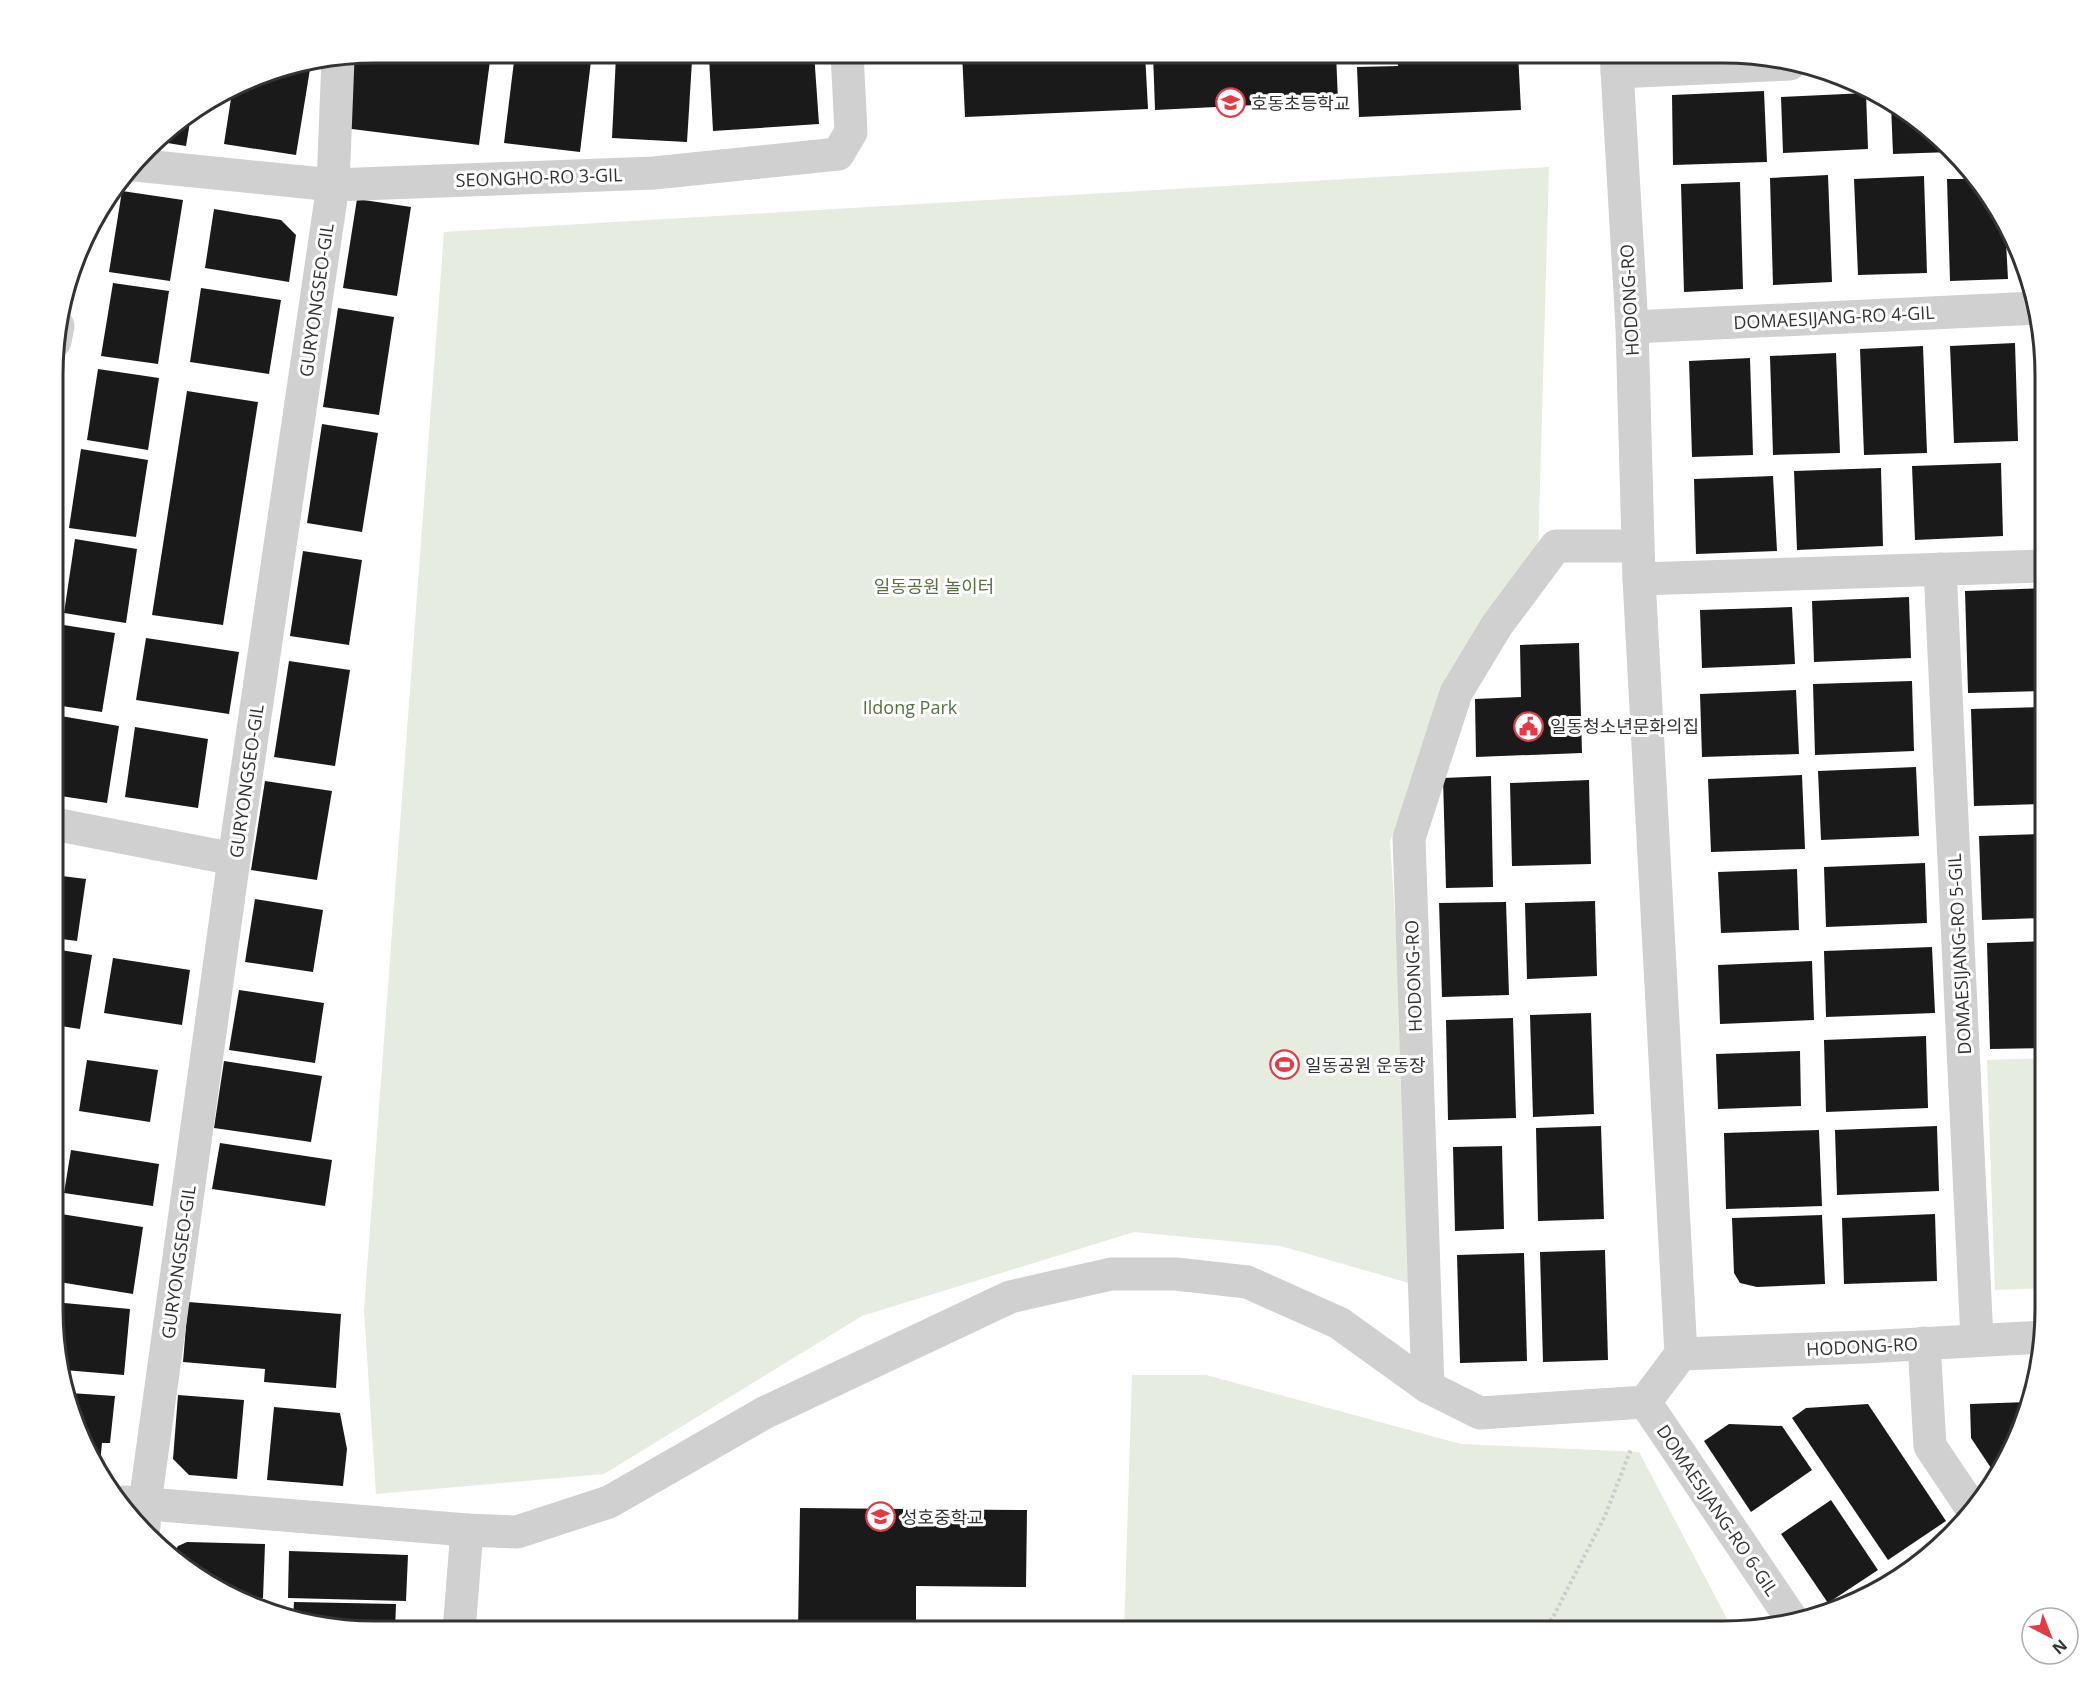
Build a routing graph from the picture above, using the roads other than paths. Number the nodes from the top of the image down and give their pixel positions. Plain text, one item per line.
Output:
1 (848, 63) edge
2 (1616, 63) edge
3 (1738, 64) edge
4 (338, 66) edge
5 (143, 166) edge
6 (333, 185) junction
7 (2028, 308) edge
8 (1632, 327) junction
9 (1638, 546) junction
10 (2035, 566) edge
11 (1940, 569) junction
12 (1639, 579) junction
13 (63, 826) edge
14 (234, 859) junction
15 (2033, 1337) edge
16 (1977, 1340) junction
17 (1924, 1343) junction
18 (1682, 1354) junction
19 (1428, 1387) junction
20 (1645, 1402) junction
21 (1968, 1503) edge
22 (137, 1510) edge
23 (467, 1530) junction
24 (1788, 1614) edge
25 (460, 1621) edge

1 - 6 street, SEONGHO-RO 3-GIL
2 - 3 street
2 - 8 street, HODONG-RO
4 - 6 street, GURYONGSEO-GIL
5 - 6 street, SEONGHO-RO 3-GIL
6 - 14 street, GURYONGSEO-GIL
7 - 8 street, DOMAESIJANG-RO 4-GIL
8 - 9 street, HODONG-RO
9 - 12 street, HODONG-RO
9 - 19 street, HODONG-RO
10 - 11 street
11 - 12 street
11 - 16 street, DOMAESIJANG-RO 5-GIL
12 - 18 street, HODONG-RO
13 - 14 street
14 - 22 street, GURYONGSEO-GIL
15 - 16 street, HODONG-RO
16 - 17 street, HODONG-RO
17 - 18 street, HODONG-RO
17 - 21 street
18 - 20 street
19 - 20 street
19 - 23 street, GURYONGSEO-GIL
20 - 24 street, DOMAESIJANG-RO 6-GIL
22 - 23 street, GURYONGSEO-GIL
23 - 25 street

